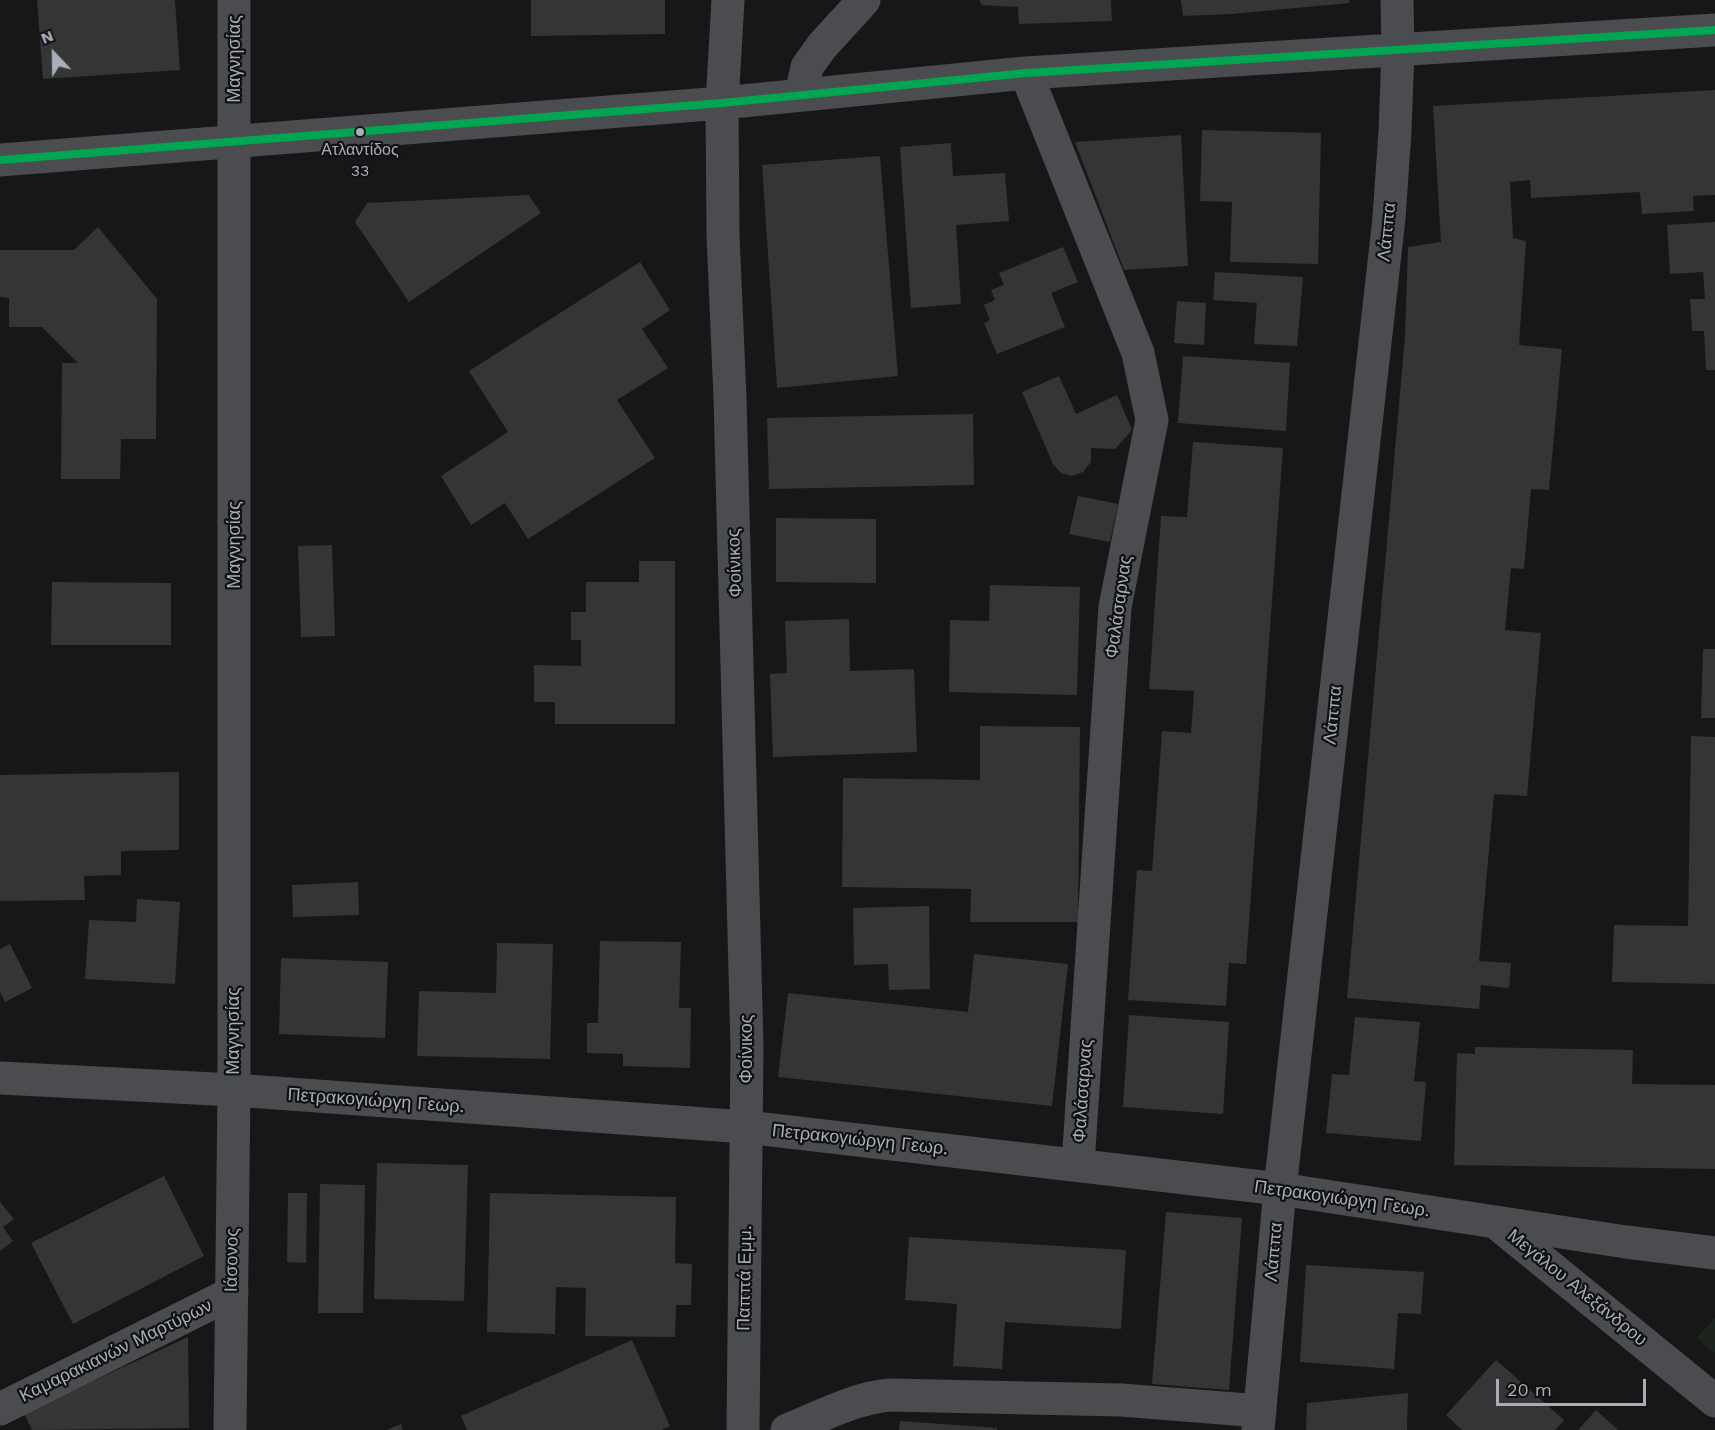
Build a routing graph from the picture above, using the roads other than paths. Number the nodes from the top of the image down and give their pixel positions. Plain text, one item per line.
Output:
1 (234, 0) edge
2 (728, 0) edge
3 (864, 0) edge
4 (1397, 0) edge
5 (1715, 30) edge
6 (1398, 50) junction
7 (1026, 73) junction
8 (801, 94) junction
9 (722, 103) junction
10 (235, 143) junction
11 (0, 160) edge
12 (0, 1077) edge
13 (234, 1090) junction
14 (746, 1127) junction
15 (1078, 1164) junction
16 (1280, 1189) junction
17 (1494, 1221) junction
18 (1715, 1253) edge
19 (232, 1293) junction
20 (1715, 1401) edge
21 (0, 1409) edge
22 (1259, 1421) edge
23 (230, 1430) edge
24 (743, 1430) edge
25 (787, 1430) edge

1 - 10 street, Μαγνησίας
2 - 9 street, Φοίνικος
3 - 8 street
4 - 6 street, Λάππα
5 - 6 street
6 - 7 street
6 - 16 street, Λάππα
7 - 8 street
7 - 15 street, Φαλάσαρνας
8 - 9 street
9 - 10 street
9 - 14 street, Φοίνικος
10 - 11 street
10 - 13 street, Μαγνησίας
12 - 13 street, Πετρακογιώργη Γεωρ.
13 - 14 street, Πετρακογιώργη Γεωρ.
13 - 19 street, Ιάσονος
14 - 15 street, Πετρακογιώργη Γεωρ.
14 - 24 street, Παππά Εμμ.
15 - 16 street, Πετρακογιώργη Γεωρ.
16 - 17 street, Πετρακογιώργη Γεωρ.
16 - 22 street, Λάππα
17 - 18 street, Πετρακογιώργη Γεωρ.
17 - 20 street, Μεγάλου Αλεξάνδρου
19 - 21 street, Καμαρακιανών Μαρτύρων
19 - 23 street, Ιάσονος
22 - 25 street

